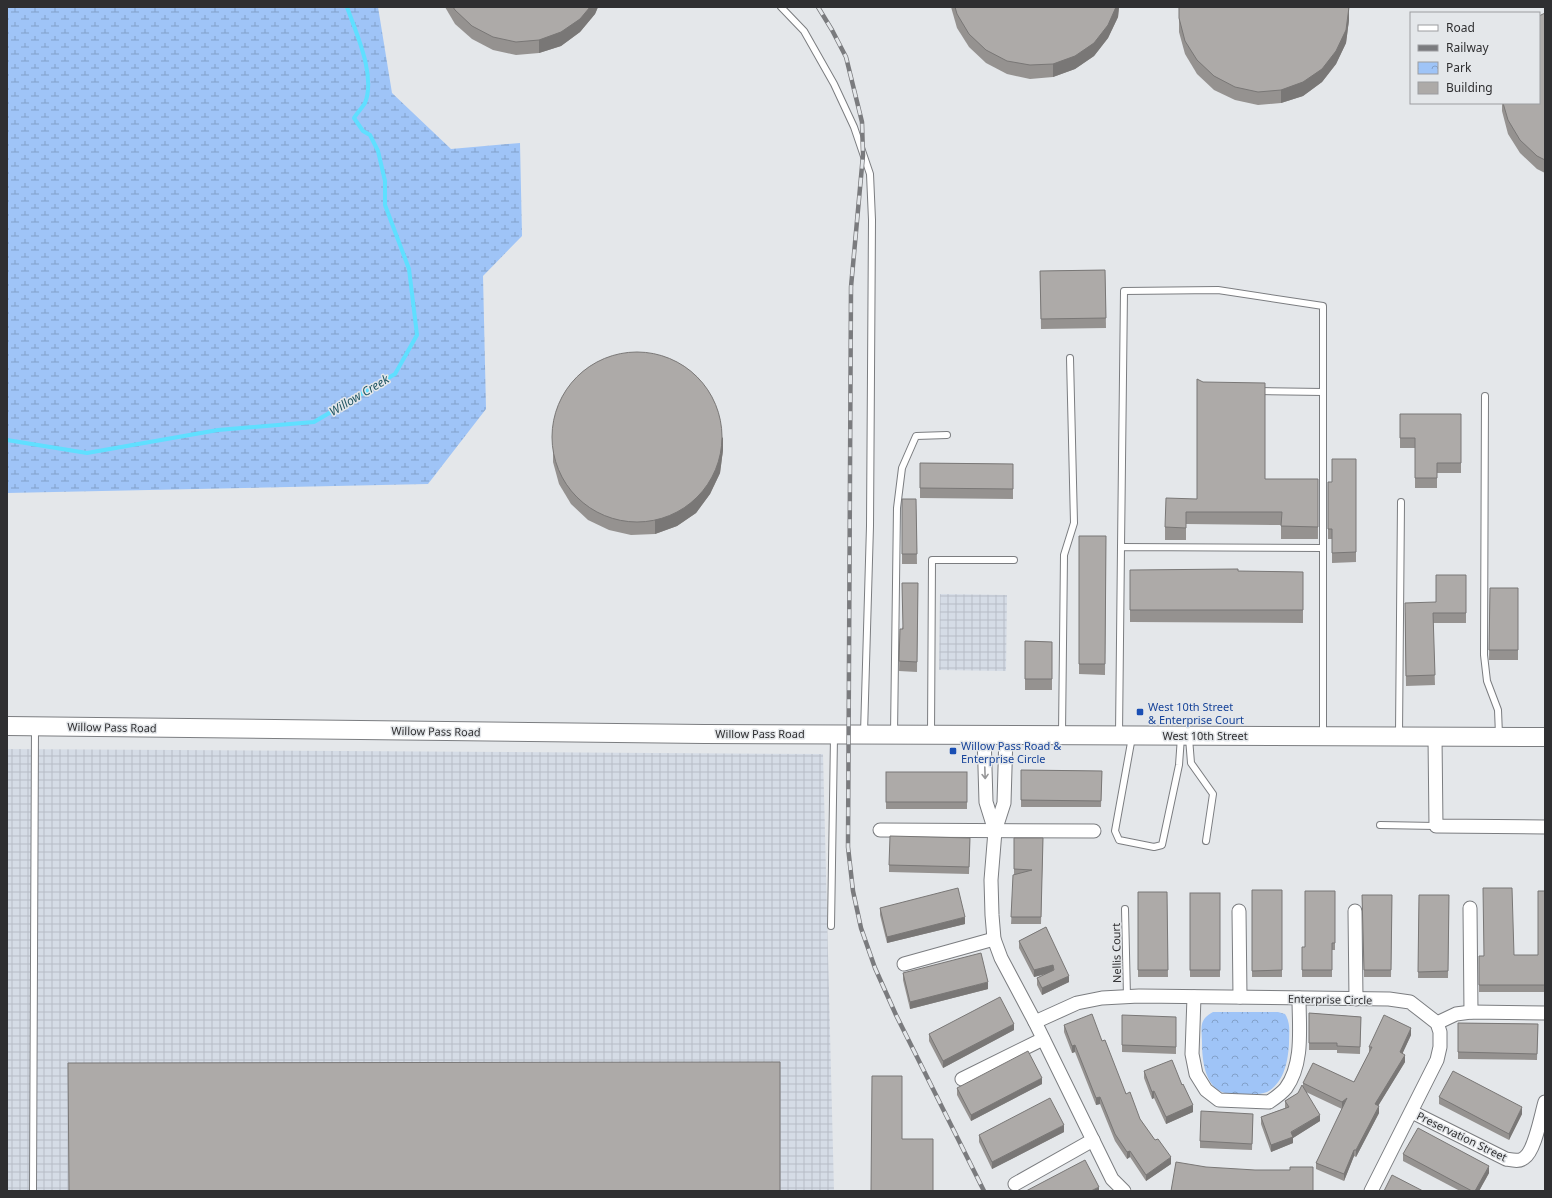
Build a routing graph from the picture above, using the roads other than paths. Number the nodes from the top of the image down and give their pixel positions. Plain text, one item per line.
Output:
1 (781, 7) edge
2 (1070, 358) dead end
3 (1248, 391) edge
4 (1324, 392) junction
5 (1485, 396) dead end
6 (947, 435) dead end
7 (1401, 502) dead end
8 (1121, 547) junction
9 (1324, 548) junction
10 (1014, 560) dead end
11 (7, 726) edge
12 (35, 726) junction
13 (834, 733) junction
14 (864, 733) junction
15 (894, 734) junction
16 (931, 734) junction
17 (984, 734) junction
18 (1006, 734) junction
19 (1062, 734) junction
20 (1126, 735) junction
21 (1185, 735) junction
22 (1323, 736) junction
23 (1399, 736) junction
24 (1499, 736) junction
25 (1435, 737) junction
26 (1545, 737) edge
27 (1380, 825) dead end
28 (1436, 826) junction
29 (1545, 827) edge
30 (880, 830) dead end
31 (995, 831) junction
32 (1094, 831) dead end
33 (1206, 841) dead end
34 (1470, 908) dead end
35 (1125, 909) dead end
36 (1239, 911) dead end
37 (1355, 911) dead end
38 (831, 926) dead end
39 (994, 939) junction
40 (904, 964) dead end
41 (1127, 997) junction
42 (1194, 997) junction
43 (1240, 998) junction
44 (1299, 998) junction
45 (1356, 999) junction
46 (1471, 1012) junction
47 (1545, 1013) edge
48 (1035, 1022) junction
49 (1437, 1023) junction
50 (1043, 1039) junction
51 (962, 1079) dead end
52 (1545, 1102) edge
53 (1412, 1112) junction
54 (1093, 1140) junction
55 (1016, 1184) dead end
56 (33, 1191) edge
57 (1124, 1191) edge
58 (1372, 1191) edge

1 - 14 lane
2 - 19 lane
3 - 4 lane
4 - 8 lane
4 - 9 lane
5 - 24 lane
6 - 15 lane
7 - 23 lane
8 - 9 lane
8 - 20 lane
9 - 22 lane
10 - 16 lane
11 - 12 main road, Willow Pass Road
12 - 13 main road, Willow Pass Road
12 - 56 lane
13 - 14 main road, Willow Pass Road
13 - 38 lane
14 - 15 main road, West 10th Street
15 - 16 main road, West 10th Street
16 - 17 main road, West 10th Street
17 - 18 main road, West 10th Street
17 -> 31 street
18 - 19 main road, West 10th Street
18 - 31 street
19 - 20 main road, West 10th Street
20 - 21 main road, West 10th Street
20 - 21 lane
21 - 22 main road, West 10th Street
21 - 33 lane
22 - 23 main road, West 10th Street
23 - 25 main road, West 10th Street
24 - 25 main road, West 10th Street
24 - 26 main road, West 10th Street
25 - 28 street
27 - 28 lane
28 - 29 street
30 - 31 street
31 - 32 street
31 - 39 street
34 - 46 street
35 - 41 lane, Nellis Court
36 - 43 street
37 - 45 street
39 - 40 street
39 - 48 street
41 - 42 street, Enterprise Circle
41 - 48 street, Enterprise Circle
42 - 43 street, Enterprise Circle
42 - 44 street
43 - 44 street, Enterprise Circle
44 - 45 street, Enterprise Circle
45 - 49 street, Enterprise Circle
46 - 47 street
46 - 49 street
48 - 50 street
49 - 53 street
50 - 51 street
50 - 54 street
52 - 53 street, Preservation Street
53 - 58 street
54 - 55 street
54 - 57 street

